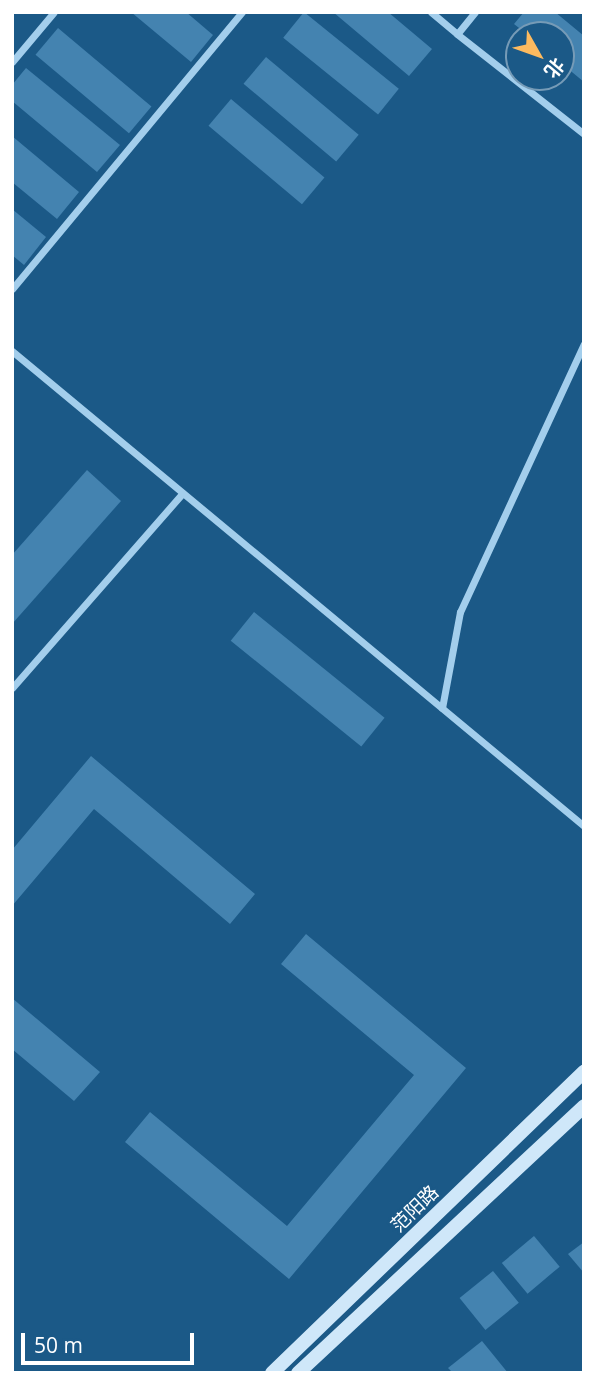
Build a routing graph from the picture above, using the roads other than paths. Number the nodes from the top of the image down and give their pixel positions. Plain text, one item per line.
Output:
1 (54, 12) edge
2 (242, 12) edge
3 (431, 12) edge
4 (475, 12) edge
5 (457, 34) junction
6 (12, 62) edge
7 (584, 134) edge
8 (12, 289) edge
9 (584, 344) edge
10 (12, 351) edge
11 (183, 493) junction
12 (12, 688) edge
13 (442, 708) junction
14 (584, 826) edge
15 (584, 1072) edge
16 (584, 1106) edge
17 (272, 1373) edge
18 (298, 1373) edge

1 - 6 street
2 - 8 street
3 - 5 street
4 - 5 street
5 - 7 street
9 - 13 street
10 - 11 street
11 - 12 street
11 - 13 street
13 - 14 street
15 - 17 street, 范阳路
16 - 18 street, 范阳路

